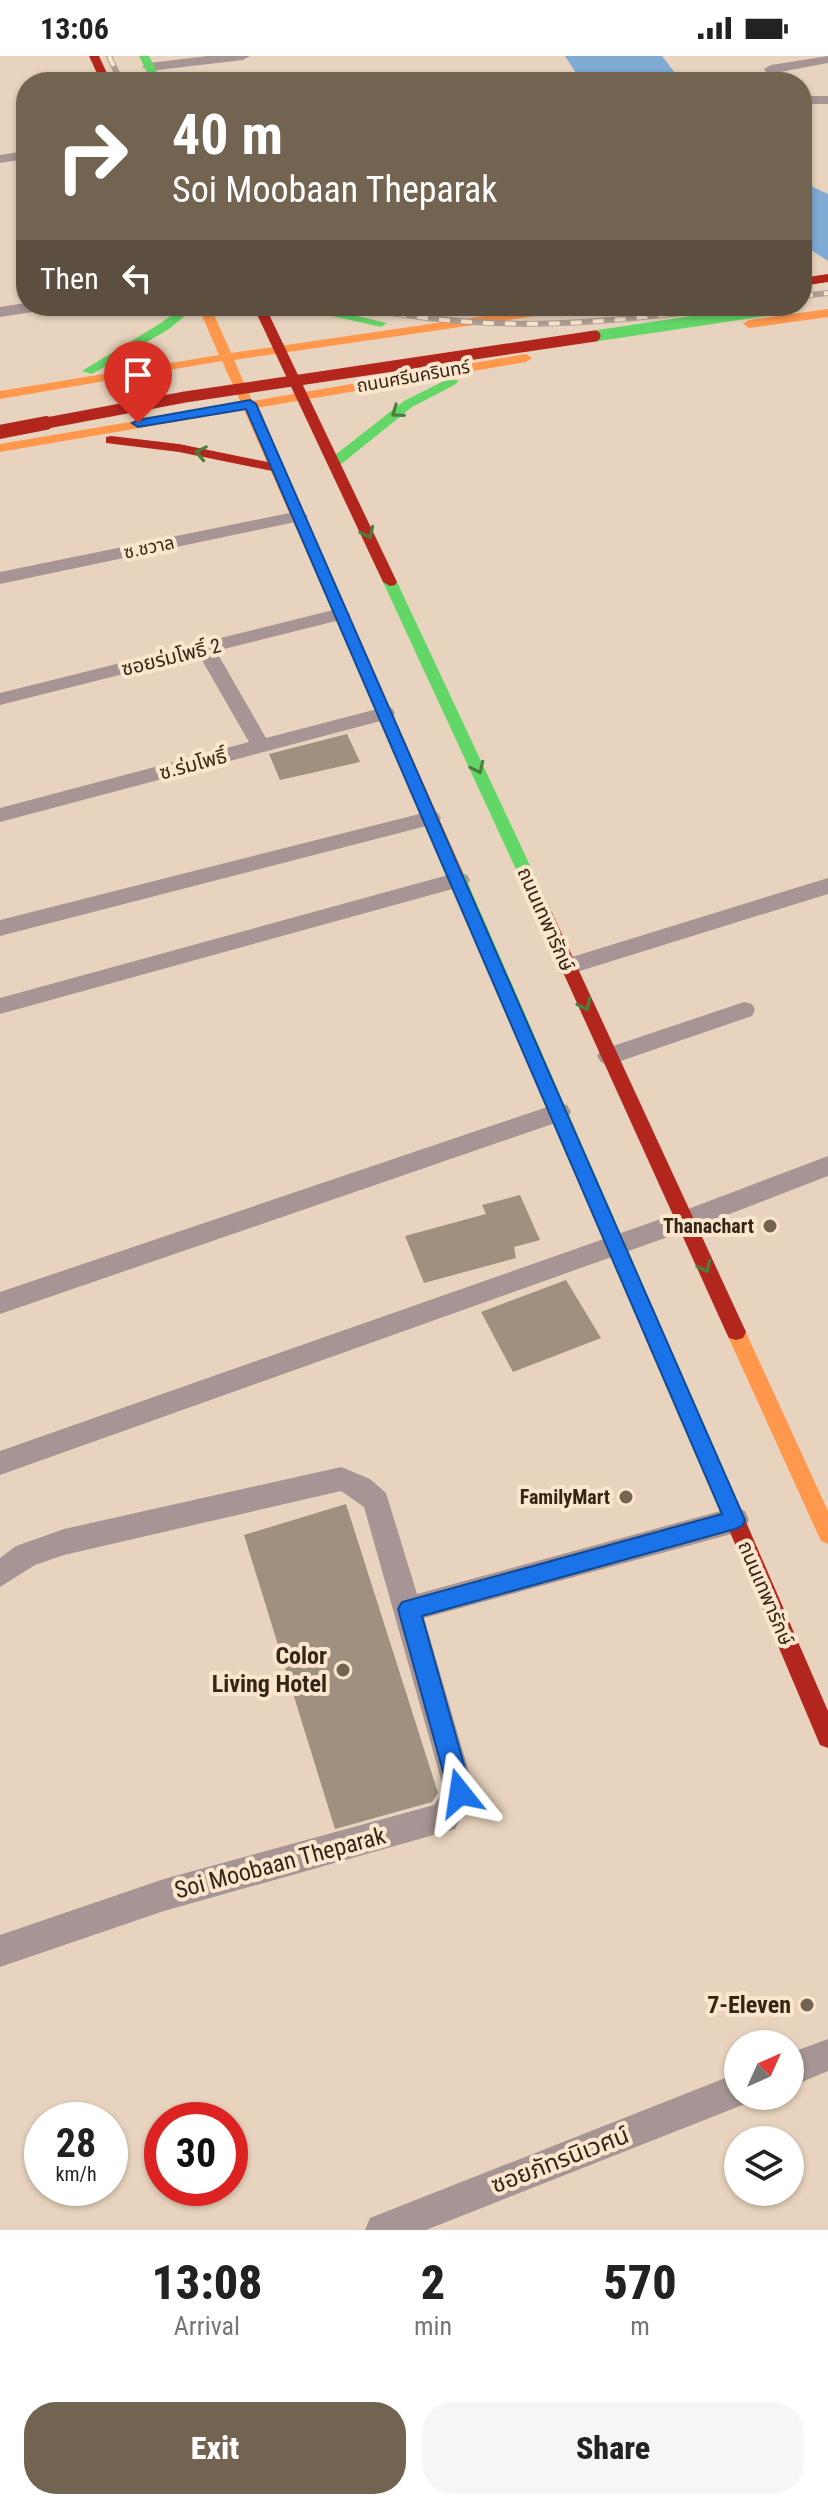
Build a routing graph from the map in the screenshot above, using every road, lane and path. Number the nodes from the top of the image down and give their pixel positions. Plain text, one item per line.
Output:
1 (243, 56) edge
2 (828, 59) edge
3 (150, 68) edge
4 (773, 72) edge
5 (176, 316) edge
6 (209, 316) edge
7 (264, 316) edge
8 (344, 316) edge
9 (514, 316) edge
10 (533, 316) edge
11 (544, 316) edge
12 (729, 316) edge
13 (807, 316) edge
14 (429, 326) junction
15 (530, 332) junction
16 (281, 348) junction
17 (582, 348) junction
18 (227, 357) junction
19 (491, 363) junction
20 (292, 370) junction
21 (237, 379) junction
22 (64, 383) junction
23 (0, 395) edge
24 (304, 395) junction
25 (250, 404) junction
26 (0, 409) edge
27 (0, 420) edge
28 (0, 432) edge
29 (54, 438) junction
30 (0, 448) edge
31 (335, 462) junction
32 (277, 468) junction
33 (299, 516) junction
34 (0, 578) edge
35 (341, 614) junction
36 (205, 649) junction
37 (0, 699) edge
38 (385, 713) junction
39 (261, 746) junction
40 (0, 815) edge
41 (431, 818) junction
42 (459, 880) junction
43 (828, 886) edge
44 (0, 928) edge
45 (567, 967) junction
46 (0, 1006) edge
47 (744, 1010) dead end
48 (609, 1056) junction
49 (559, 1112) junction
50 (828, 1166) edge
51 (684, 1221) junction
52 (616, 1245) junction
53 (0, 1303) edge
54 (0, 1463) edge
55 (817, 1482) edge
56 (735, 1520) junction
57 (828, 1534) edge
58 (0, 1574) edge
59 (409, 1609) junction
60 (828, 1737) edge
61 (0, 1951) edge
62 (828, 2055) edge
63 (804, 2064) edge
64 (724, 2096) edge
65 (382, 2230) edge

1 - 3 street
2 - 4 street
5 - 22 main road
6 - 18 main road, ถนนเทพารักษ์
7 - 16 main road, ถนนเทพารักษ์
8 - 14 main road
9 - 14 main road
10 - 26 main road, ถนนศรีนครินทร์
11 - 15 main road
12 - 28 main road, ถนนศรีนครินทร์, bridge
13 - 17 main road, ถนนศรีนครินทร์
14 - 16 main road
15 - 17 main road
15 - 20 main road
16 - 18 main road
16 - 20 main road, ถนนเทพารักษ์
17 - 19 main road, ถนนศรีนครินทร์
18 - 21 main road, ถนนเทพารักษ์
18 - 22 main road
19 - 24 main road, ถนนศรีนครินทร์
19 -> 31 main road
20 - 21 main road
20 - 24 main road, ถนนเทพารักษ์
21 - 25 main road, ถนนเทพารักษ์
21 - 27 main road
22 - 23 main road
24 - 25 main road, ถนนศรีนครินทร์
24 - 31 main road, ถนนเทพารักษ์
25 - 29 main road, ถนนศรีนครินทร์
25 - 32 main road, ถนนเทพารักษ์
29 - 30 main road, ถนนศรีนครินทร์
32 -> 29 main road
31 -> 45 main road, ถนนเทพารักษ์
32 - 33 main road, ถนนเทพารักษ์
33 - 34 street, ซ.ชวาล
33 - 35 main road, ถนนเทพารักษ์
35 - 36 street, ซอยร่มโพธิ์ 2
35 - 38 main road, ถนนเทพารักษ์
36 - 37 street, ซอยร่มโพธิ์ 2
36 - 39 street
38 - 39 street, ซ.ร่มโพธิ์
38 - 41 main road, ถนนเทพารักษ์
39 - 40 street, ซ.ร่มโพธิ์
41 - 42 main road, ถนนเทพารักษ์
41 - 44 street
42 - 46 street
42 - 49 main road, ถนนเทพารักษ์
43 - 45 street
45 -> 48 main road, ถนนเทพารักษ์
47 - 48 street
48 - 51 main road, ถนนเทพารักษ์
49 - 52 main road, ถนนเทพารักษ์
49 - 53 street
50 - 51 street
51 - 52 street
51 -> 55 main road, ถนนเทพารักษ์
52 - 54 street
52 - 56 main road, ถนนเทพารักษ์
55 - 57 main road, ถนนเทพารักษ์
56 - 59 street
56 - 60 main road, ถนนเทพารักษ์
58 - 59 street, Soi Moobaan Theparak
59 - 61 street, Soi Moobaan Theparak
62 - 63 street
64 - 65 street, ซอยภัทรนิเวศน์

